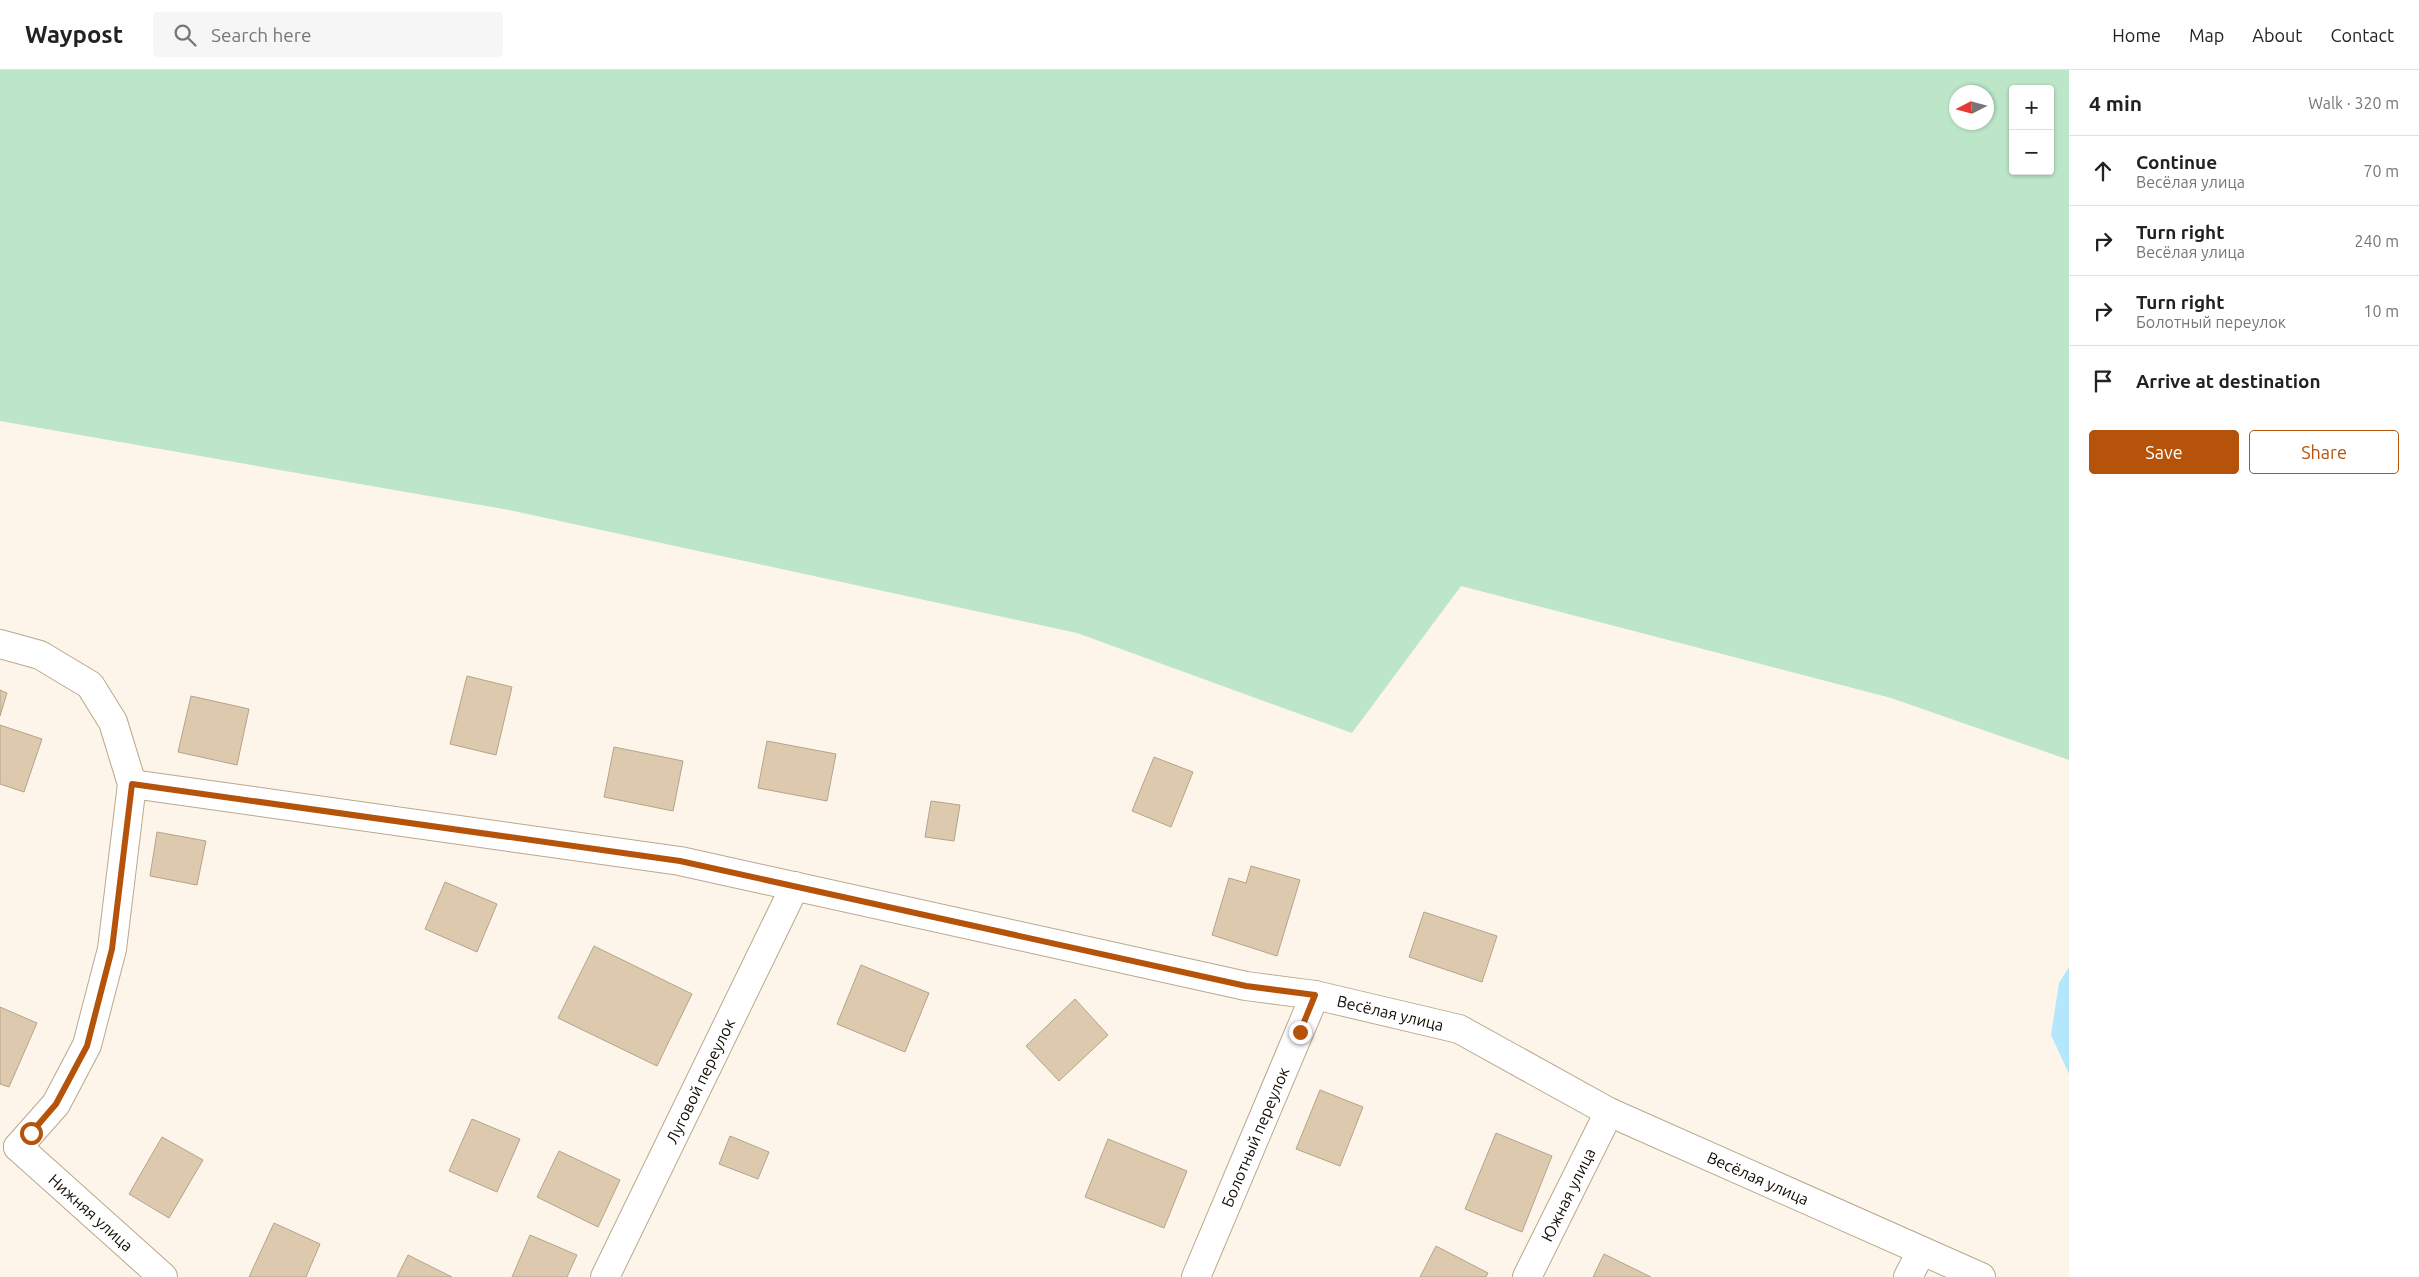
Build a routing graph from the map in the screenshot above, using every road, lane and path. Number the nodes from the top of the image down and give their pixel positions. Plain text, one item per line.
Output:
1 (0, 644) edge
2 (132, 784) junction
3 (795, 886) junction
4 (1315, 995) junction
5 (1609, 1112) junction
6 (9, 1150) edge
7 (1921, 1252) junction
8 (163, 1277) edge
9 (605, 1277) edge
10 (1196, 1277) edge
11 (1527, 1277) edge
12 (1908, 1277) edge
13 (1982, 1277) edge

1 - 2 street
2 - 3 street, Весёлая улица
2 - 6 street
3 - 4 street, Весёлая улица
3 - 9 street, Луговой переулок
4 - 5 street, Весёлая улица
4 - 10 street, Болотный переулок
5 - 7 street, Весёлая улица
5 - 11 street, Южная улица
6 - 8 street, Нижняя улица
7 - 12 street
7 - 13 street, Весёлая улица

